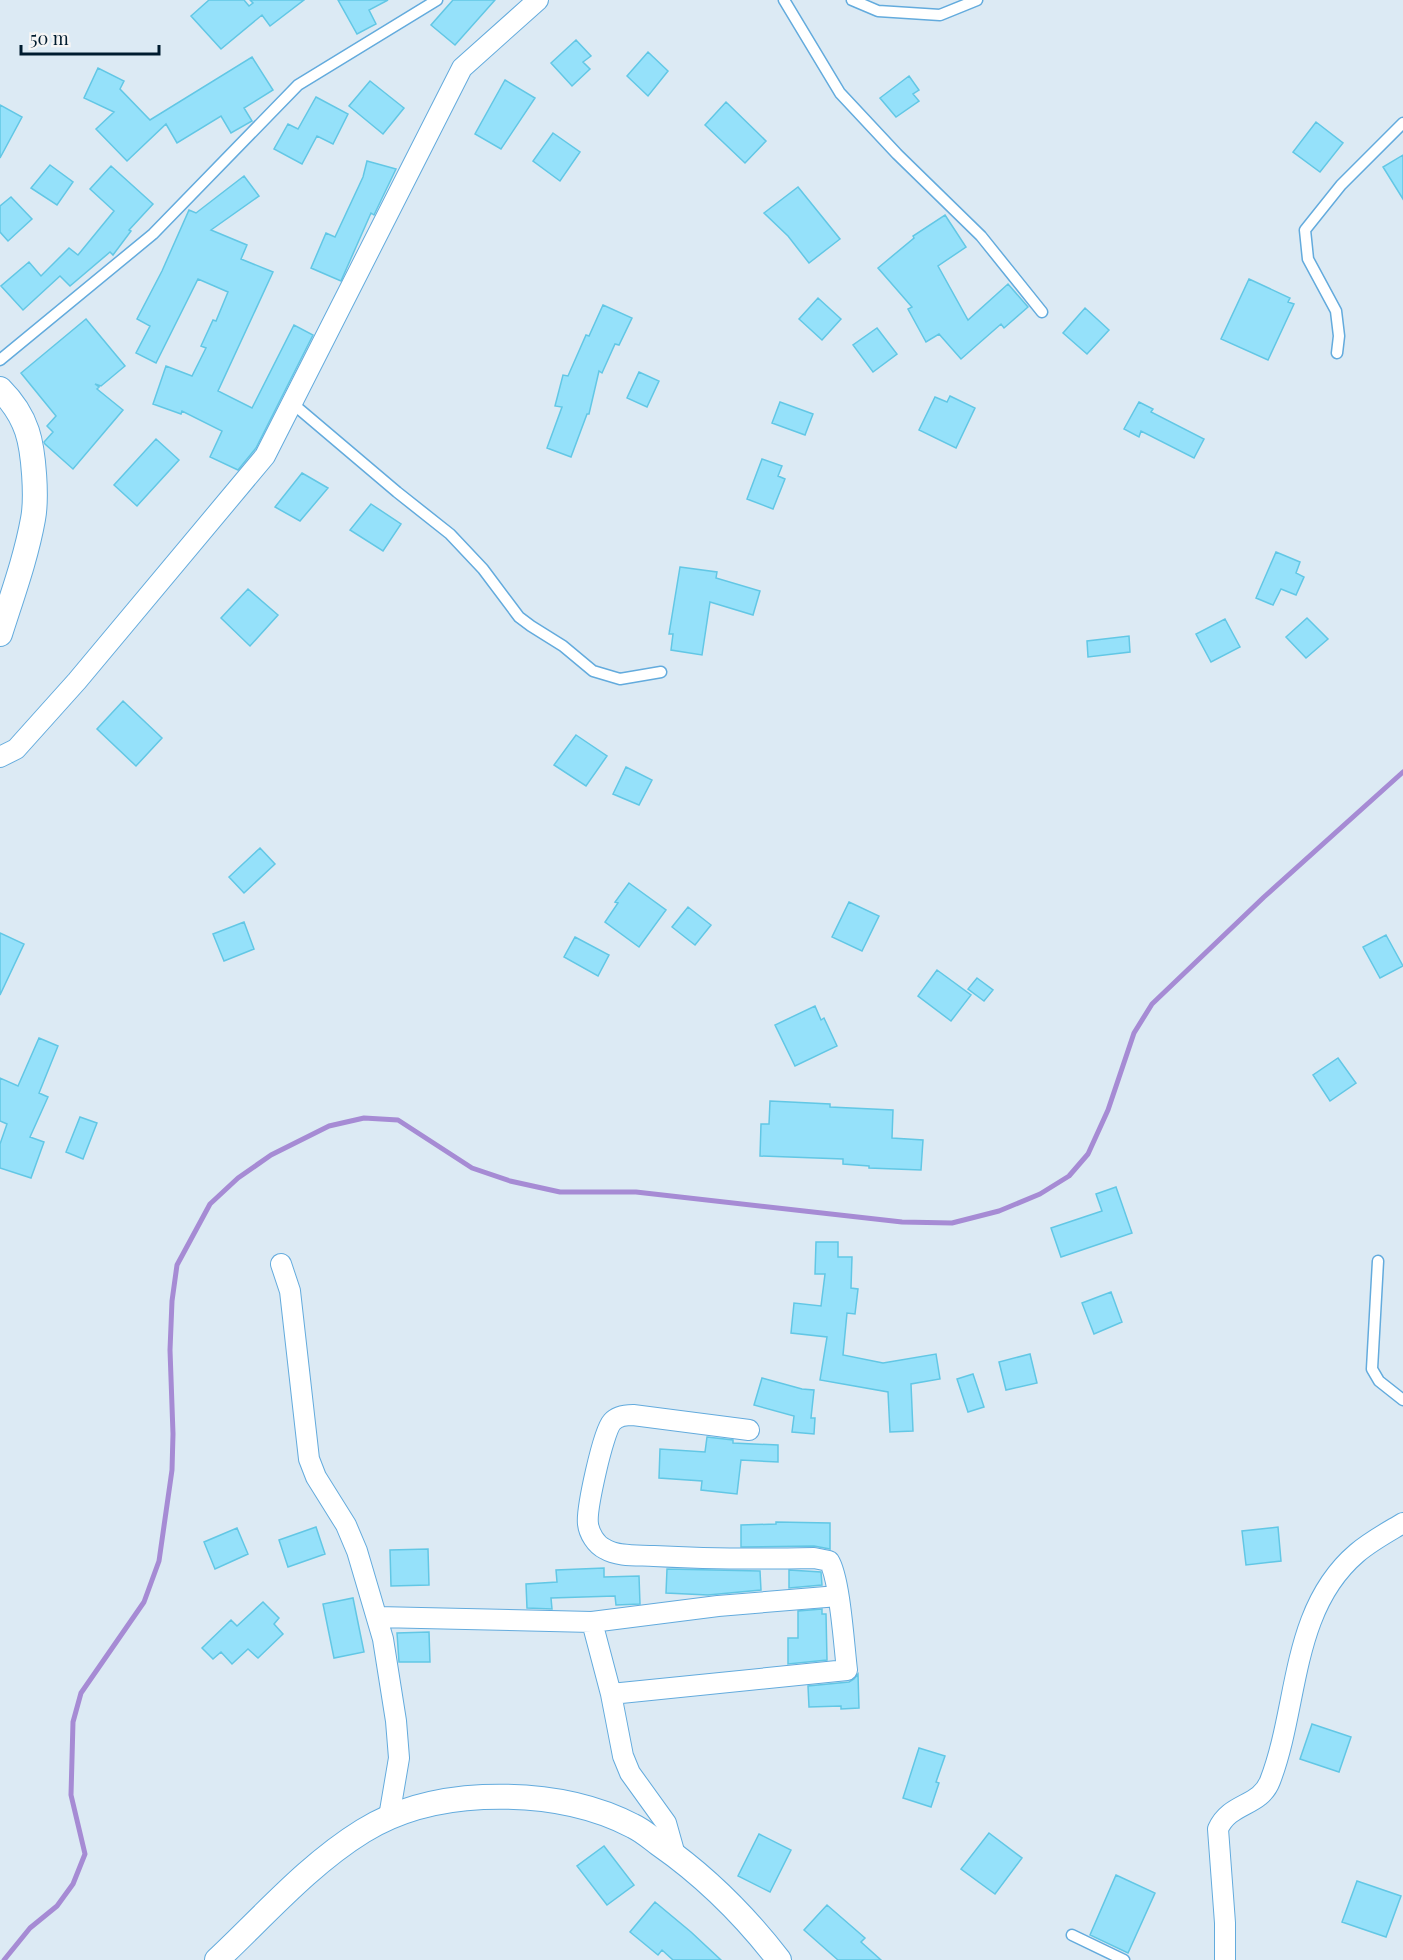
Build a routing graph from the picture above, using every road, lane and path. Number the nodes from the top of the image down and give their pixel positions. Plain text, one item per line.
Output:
1 (437, 0) edge
2 (538, 0) edge
3 (784, 0) edge
4 (852, 0) edge
5 (977, 0) edge
6 (1403, 123) edge
7 (1042, 312) dead end
8 (1337, 353) dead end
9 (0, 360) edge
10 (0, 389) edge
11 (292, 403) junction
12 (0, 634) edge
13 (661, 672) dead end
14 (0, 757) edge
15 (1378, 1261) dead end
16 (281, 1264) dead end
17 (1403, 1400) edge
18 (749, 1430) dead end
19 (1403, 1523) edge
20 (838, 1596) junction
21 (377, 1617) junction
22 (592, 1622) junction
23 (611, 1694) junction
24 (389, 1817) junction
25 (675, 1855) junction
26 (1072, 1935) dead end
27 (217, 1960) edge
28 (779, 1960) edge
29 (1125, 1960) edge
30 (1225, 1960) edge

1 - 9 lane
2 - 11 street
3 - 7 lane
4 - 5 lane
6 - 8 lane
10 - 12 street
11 - 13 lane
11 - 14 street
15 - 17 lane
16 - 21 street
18 - 20 street
19 - 30 street
20 - 22 street
20 - 23 street
21 - 22 street
21 - 24 street
22 - 23 street
23 - 25 street
24 - 25 street
24 - 27 street
25 - 28 street
26 - 29 lane

